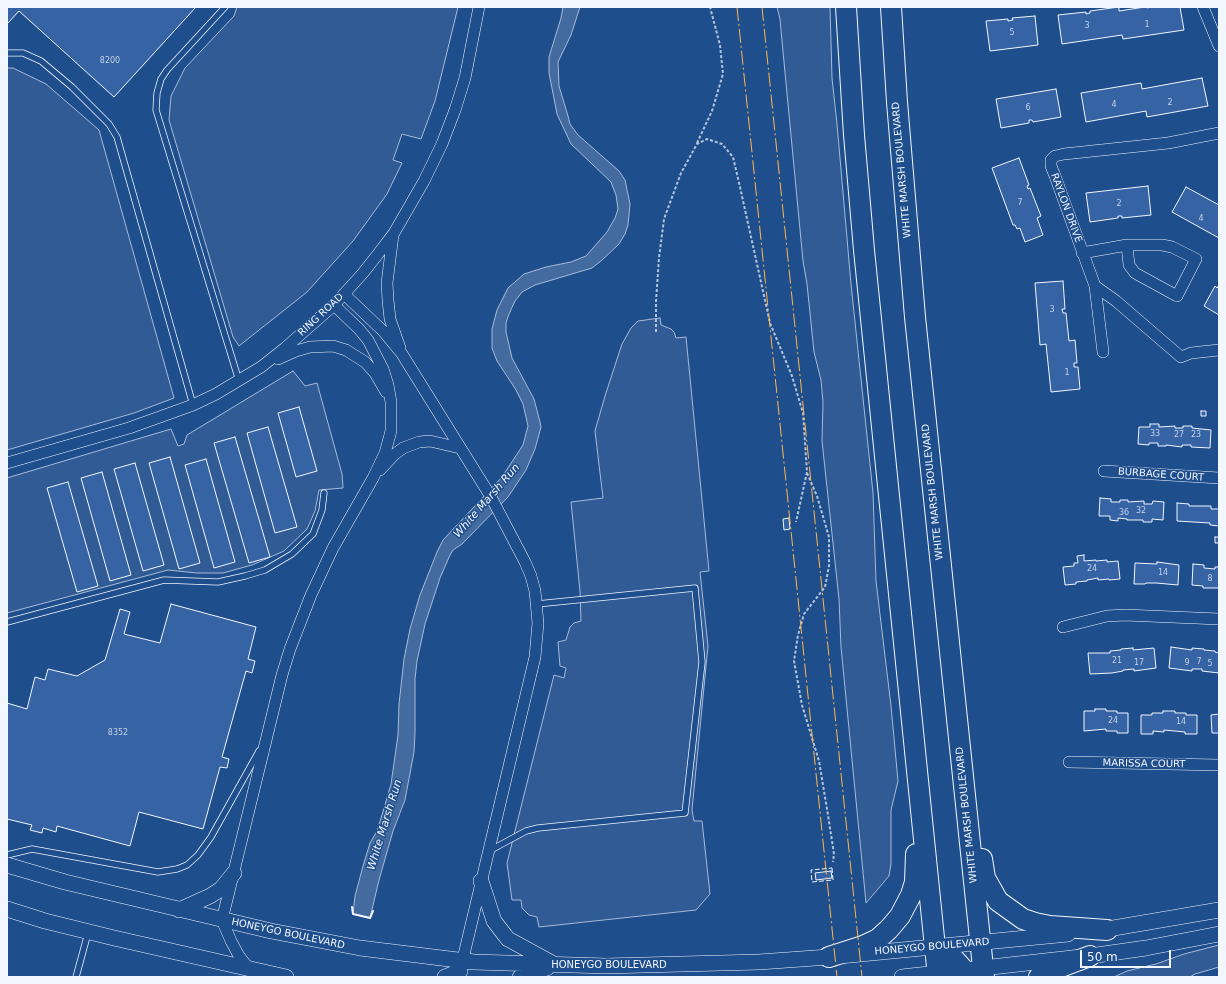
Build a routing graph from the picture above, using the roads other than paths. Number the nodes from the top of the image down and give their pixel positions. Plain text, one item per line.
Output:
1 (225, 7) edge
2 (479, 7) edge
3 (846, 7) edge
4 (891, 7) edge
5 (1203, 7) edge
6 (1219, 46) edge
7 (7, 53) edge
8 (1219, 133) edge
9 (394, 233) junction
10 (1127, 245) junction
11 (1082, 253) junction
12 (1095, 286) junction
13 (344, 294) junction
14 (334, 305) junction
15 (1219, 350) edge
16 (1103, 352) dead end
17 (402, 354) junction
18 (261, 367) junction
19 (239, 381) junction
20 (392, 402) junction
21 (193, 405) junction
22 (460, 448) junction
23 (7, 464) edge
24 (1104, 471) dead end
25 (373, 478) junction
26 (1219, 478) edge
27 (324, 493) dead end
28 (893, 537) junction
29 (537, 604) junction
30 (1219, 619) edge
31 (7, 622) edge
32 (1063, 627) dead end
33 (953, 687) junction
34 (265, 740) junction
35 (1069, 762) dead end
36 (1219, 765) edge
37 (488, 851) junction
38 (7, 855) edge
39 (7, 865) edge
40 (234, 873) junction
41 (481, 881) junction
42 (7, 908) edge
43 (179, 910) junction
44 (1219, 910) edge
45 (222, 920) junction
46 (1107, 930) junction
47 (88, 932) junction
48 (1219, 934) edge
49 (980, 942) junction
50 (936, 946) junction
51 (1090, 956) junction
52 (829, 957) junction
53 (555, 965) junction
54 (250, 970) junction
55 (460, 970) edge
56 (975, 973) edge
57 (938, 975) edge
58 (281, 976) edge
59 (76, 977) edge
60 (445, 977) edge
61 (520, 977) edge
62 (902, 977) edge
63 (1038, 977) edge

1 - 19 lane
2 - 9 street, RING ROAD
3 - 28 highway
4 - 33 highway, WHITE MARSH BOULEVARD
5 - 6 street
7 - 21 lane
8 - 11 street, RAYLON DRIVE
9 - 13 street, RING ROAD
9 - 17 street
10 - 10 street
10 - 11 street
11 - 12 street, RAYLON DRIVE
12 - 15 street
12 - 16 street, RAYLON DRIVE
13 - 14 street, RING ROAD
13 - 17 street
14 - 18 street, RING ROAD
14 - 20 street
17 - 22 street
18 - 19 street, RING ROAD
18 - 20 street
19 - 21 street, RING ROAD
20 - 25 street
21 - 23 street, RING ROAD
22 - 25 street
22 - 29 street
24 - 26 street, BURBAGE COURT
25 - 34 street
27 - 31 lane
28 - 50 highway
28 - 52 highway
29 - 37 street
29 - 37 lane
30 - 32 street
33 - 46 highway
33 - 49 highway, WHITE MARSH BOULEVARD
34 - 38 lane
34 - 40 street
35 - 36 street, MARISSA COURT
37 - 41 street
39 - 43 main road, HONEYGO BOULEVARD
40 - 43 main road
40 - 45 street
41 - 53 main road
41 - 55 street
42 - 47 main road
43 - 45 main road, HONEYGO BOULEVARD
44 - 46 main road, HONEYGO BOULEVARD
45 - 54 street
45 - 55 main road, HONEYGO BOULEVARD
46 - 49 main road, HONEYGO BOULEVARD
47 - 54 main road
47 - 59 lane
48 - 51 main road
49 - 50 main road, HONEYGO BOULEVARD
49 - 56 highway, WHITE MARSH BOULEVARD
50 - 52 main road, HONEYGO BOULEVARD
50 - 56 highway
50 - 57 highway
51 - 56 main road
51 - 63 highway
52 - 53 main road, HONEYGO BOULEVARD
53 - 55 main road, HONEYGO BOULEVARD
53 - 61 main road
54 - 58 main road
55 - 60 main road
56 - 57 main road
57 - 62 main road

